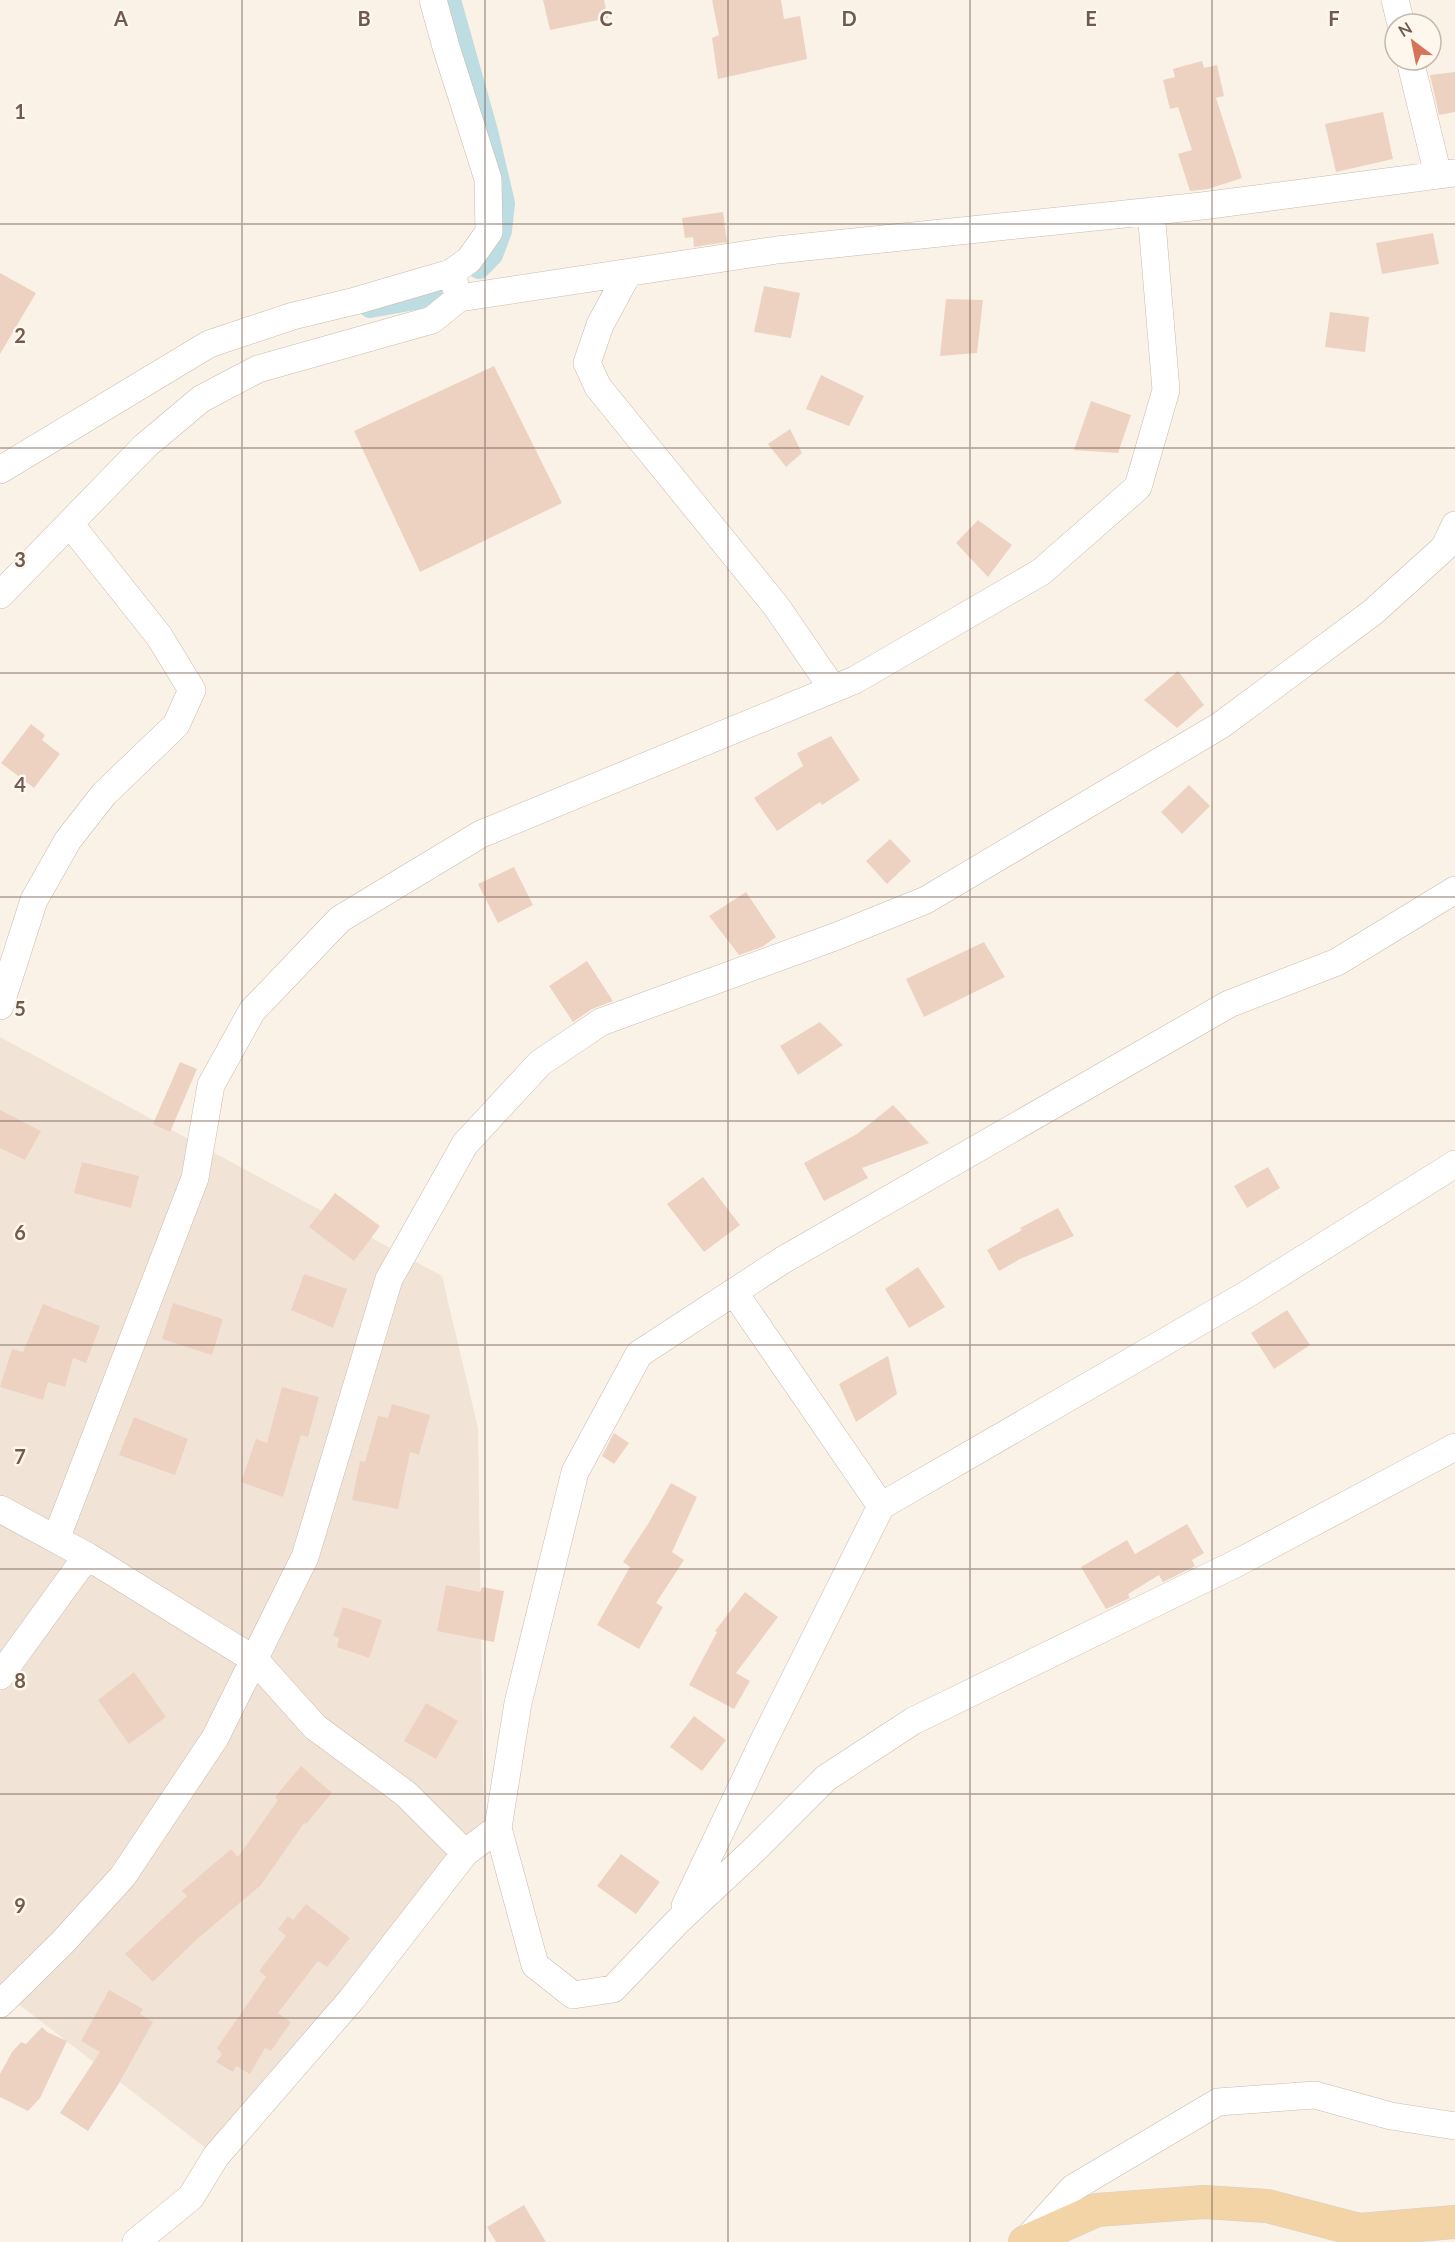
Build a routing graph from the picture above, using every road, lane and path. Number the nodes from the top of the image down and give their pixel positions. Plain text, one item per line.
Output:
1 (433, 0) edge
2 (1414, 72) edge
3 (1447, 174) edge
4 (1151, 211) junction
5 (628, 273) junction
6 (455, 286) junction
7 (0, 470) edge
8 (70, 524) junction
9 (1455, 525) edge
10 (0, 595) edge
11 (833, 688) junction
12 (1455, 890) edge
13 (9, 951) edge
14 (0, 1006) edge
15 (1455, 1164) edge
16 (734, 1292) junction
17 (1455, 1447) edge
18 (881, 1506) junction
19 (0, 1509) edge
20 (56, 1539) junction
21 (87, 1556) junction
22 (255, 1660) junction
23 (0, 1676) edge
24 (498, 1828) junction
25 (465, 1853) junction
26 (678, 1921) junction
27 (0, 2004) edge
28 (1455, 2126) edge
29 (1455, 2222) edge
30 (1408, 2234) edge
31 (136, 2242) edge
32 (1024, 2242) edge

1 - 6 street
2 - 3 street
3 - 4 street
4 - 5 street
4 - 11 street
5 - 6 street
5 - 11 street
6 - 7 street
6 - 8 street
8 - 10 street
8 - 13 street
9 - 22 street
11 - 20 street
12 - 16 street
13 - 14 street
15 - 18 street
16 - 18 street
16 - 24 street
17 - 26 street
18 - 26 street
19 - 20 street
20 - 21 street
21 - 22 street
21 - 23 street
22 - 25 street
22 - 27 street
24 - 25 street
24 - 26 street
25 - 31 street
28 - 32 street
29 - 30 main road
30 - 32 main road

